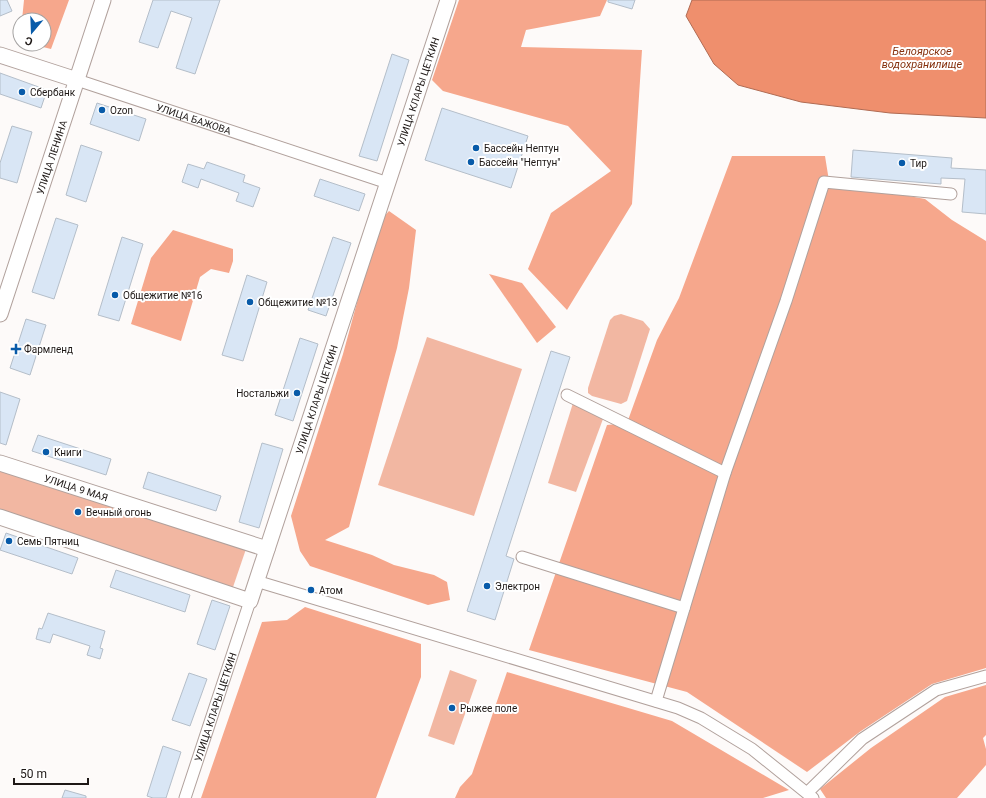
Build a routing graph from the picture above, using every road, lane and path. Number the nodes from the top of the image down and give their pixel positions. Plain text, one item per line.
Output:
1 (103, 0) edge
2 (448, 0) edge
3 (0, 55) edge
4 (77, 80) junction
5 (388, 183) junction
6 (951, 194) dead end
7 (0, 314) edge
8 (566, 395) dead end
9 (0, 463) edge
10 (724, 473) junction
11 (0, 517) edge
12 (267, 549) junction
13 (522, 557) dead end
14 (256, 581) junction
15 (250, 601) junction
16 (684, 608) junction
17 (986, 676) edge
18 (656, 701) junction
19 (811, 795) edge
20 (185, 798) edge

1 - 4 street, УЛИЦА ЛЕНИНА
2 - 5 street, УЛИЦА КЛАРЫ ЦЕТКИН
3 - 4 street, УЛИЦА БАЖОВА
4 - 5 street, УЛИЦА БАЖОВА
4 - 7 street, УЛИЦА ЛЕНИНА
5 - 12 street, УЛИЦА КЛАРЫ ЦЕТКИН
6 - 10 street
8 - 10 street
9 - 12 street, УЛИЦА 9 МАЯ
10 - 16 street
11 - 15 street
12 - 14 street, УЛИЦА КЛАРЫ ЦЕТКИН
13 - 16 street
14 - 15 street, УЛИЦА КЛАРЫ ЦЕТКИН
14 - 18 street
15 - 20 street, УЛИЦА КЛАРЫ ЦЕТКИН
16 - 18 street
17 - 19 street
18 - 19 street

